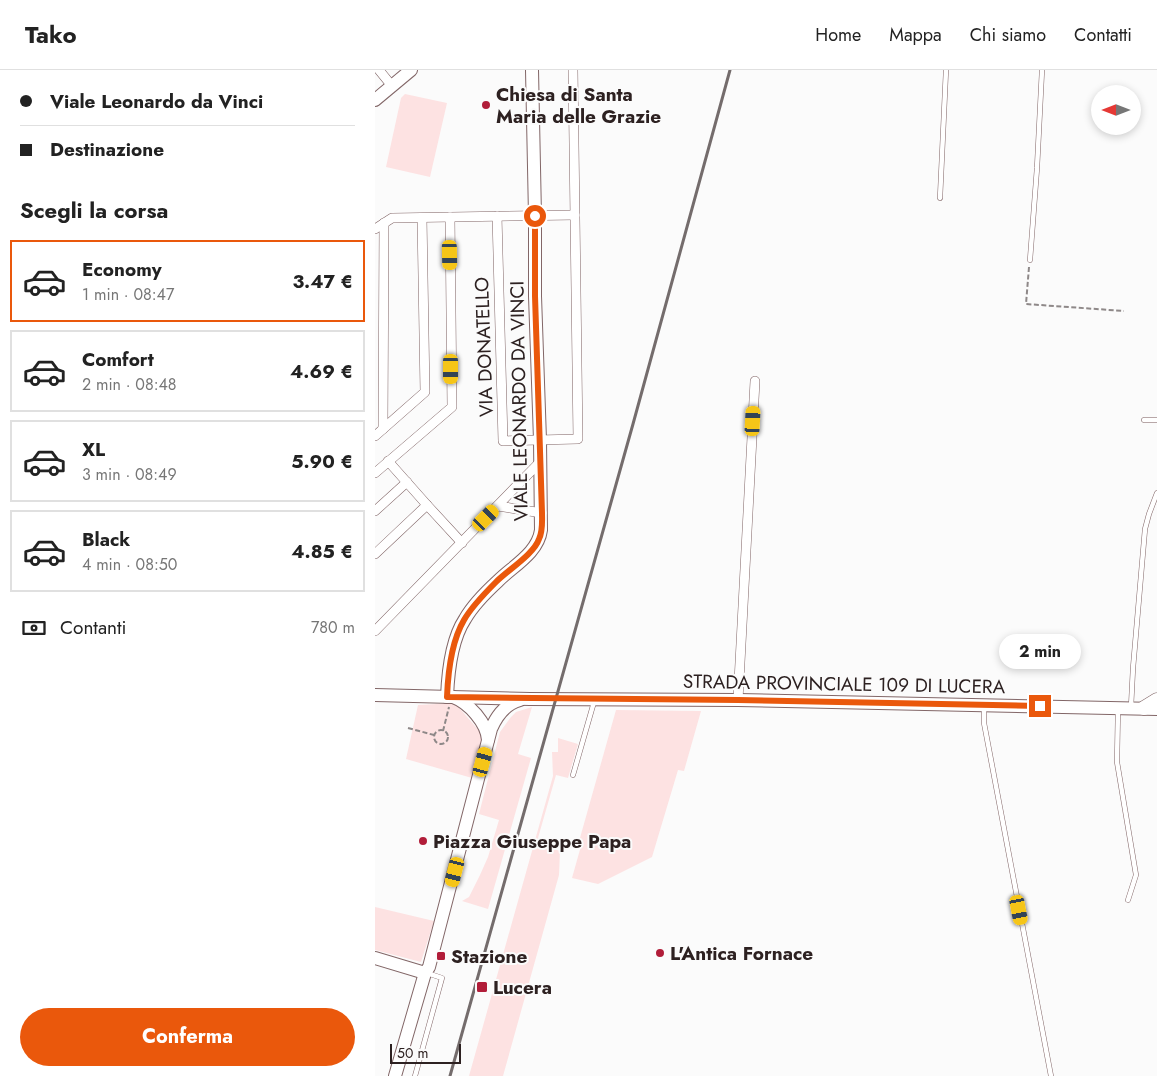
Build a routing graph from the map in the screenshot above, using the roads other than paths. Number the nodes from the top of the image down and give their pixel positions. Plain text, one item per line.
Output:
1 (379, 70) edge
2 (411, 70) edge
3 (532, 70) edge
4 (573, 70) edge
5 (947, 70) edge
6 (1041, 70) edge
7 (392, 86) junction
8 (375, 100) edge
9 (940, 198) dead end
10 (575, 215) junction
11 (497, 216) junction
12 (535, 216) junction
13 (450, 217) junction
14 (422, 218) junction
15 (384, 224) junction
16 (375, 229) edge
17 (1030, 260) road end
18 (755, 381) dead end
19 (1144, 420) dead end
20 (1157, 420) edge
21 (383, 429) junction
22 (375, 436) edge
23 (540, 440) junction
24 (388, 462) junction
25 (540, 462) junction
26 (375, 473) edge
27 (407, 482) junction
28 (1157, 493) edge
29 (427, 505) junction
30 (498, 506) junction
31 (375, 511) edge
32 (542, 513) junction
33 (462, 543) junction
34 (375, 554) edge
35 (375, 631) edge
36 (375, 696) edge
37 (450, 697) junction
38 (530, 699) junction
39 (595, 699) junction
40 (738, 700) junction
41 (1157, 700) edge
42 (985, 705) junction
43 (1138, 708) edge
44 (488, 743) junction
45 (573, 775) dead end
46 (1128, 900) dead end
47 (375, 958) edge
48 (425, 973) junction
49 (395, 1076) edge
50 (415, 1076) edge
51 (1051, 1076) edge

1 - 7 street
2 - 7 main road
3 - 12 main road, VIALE LEONARDO DA VINCI
4 - 10 street
5 - 9 lane
6 - 17 lane
7 - 8 main road
10 - 12 street
10 - 23 street
11 - 12 street
11 - 13 street
11 - 23 street, VIA DONATELLO
12 - 23 main road, VIALE LEONARDO DA VINCI
13 - 14 street
13 - 24 street, VIA DONATELLO
14 - 15 street
14 - 21 street
15 - 16 street
15 - 21 street
18 - 40 street
19 - 20 lane
21 - 22 street
23 - 25 main road, VIALE LEONARDO DA VINCI
24 - 26 street, VIA DONATELLO
24 - 27 street
25 - 30 street
25 - 32 main road, VIALE LEONARDO DA VINCI
27 - 29 street
27 - 31 street
28 - 43 lane
29 - 33 street
29 - 34 street
30 - 32 street
30 - 33 street
32 - 37 main road, VIALE LEONARDO DA VINCI
33 - 35 street
36 - 37 main road, STRADA PROVINCIALE 109 DI LUCERA
37 - 38 main road, STRADA PROVINCIALE 109 DI LUCERA
37 - 44 main road
38 - 39 main road, STRADA PROVINCIALE 109 DI LUCERA
38 - 44 main road
39 - 40 main road, STRADA PROVINCIALE 109 DI LUCERA
39 - 45 lane
40 - 42 main road, STRADA PROVINCIALE 109 DI LUCERA
41 - 43 main road
42 - 43 main road, STRADA PROVINCIALE 109 DI LUCERA
42 - 51 lane
43 - 46 lane
44 - 48 main road
47 - 48 main road
48 - 49 main road
48 - 50 lane

